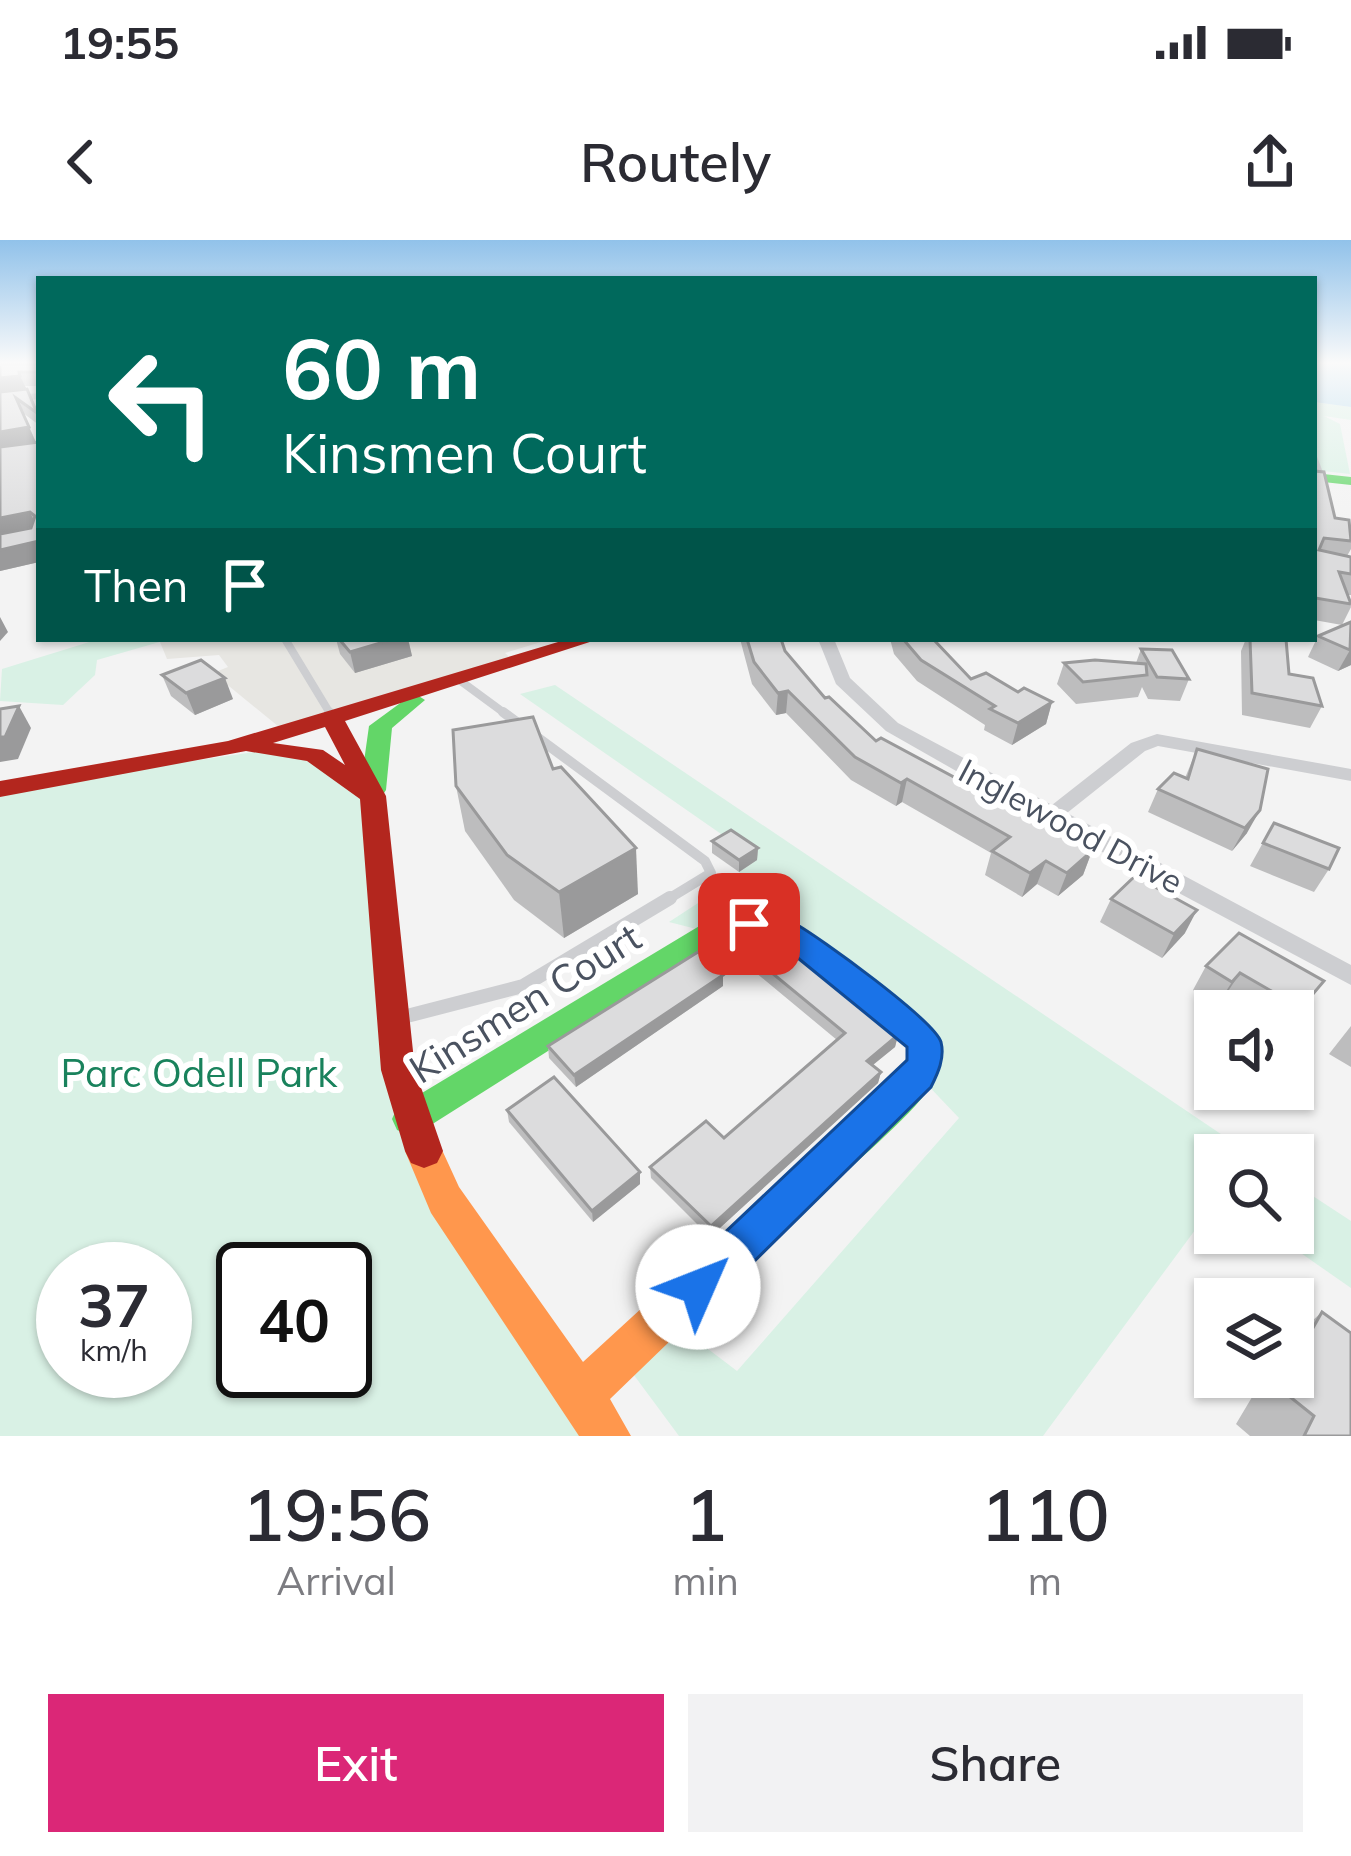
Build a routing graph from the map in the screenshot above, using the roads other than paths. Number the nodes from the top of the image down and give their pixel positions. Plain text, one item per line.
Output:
1 (1317, 471) edge
2 (1351, 481) edge
3 (287, 642) edge
4 (579, 642) edge
5 (827, 642) edge
6 (453, 681) junction
7 (332, 717) junction
8 (232, 748) junction
9 (1351, 775) edge
10 (0, 789) edge
11 (373, 796) junction
12 (1051, 816) junction
13 (1351, 976) edge
14 (394, 1019) junction
15 (410, 1119) junction
16 (579, 1397) junction
17 (607, 1436) edge

1 - 2 street
3 - 7 lane
4 - 6 street
5 - 12 street, Inglewood Drive
6 - 7 street
6 - 11 street
6 - 14 lane
7 - 8 street
7 - 11 street
8 - 10 street
8 - 11 street
9 - 12 street
11 - 14 street
12 - 13 street, Inglewood Drive
14 - 15 street
15 - 16 street
15 - 16 street, Kinsmen Court
16 - 17 street

